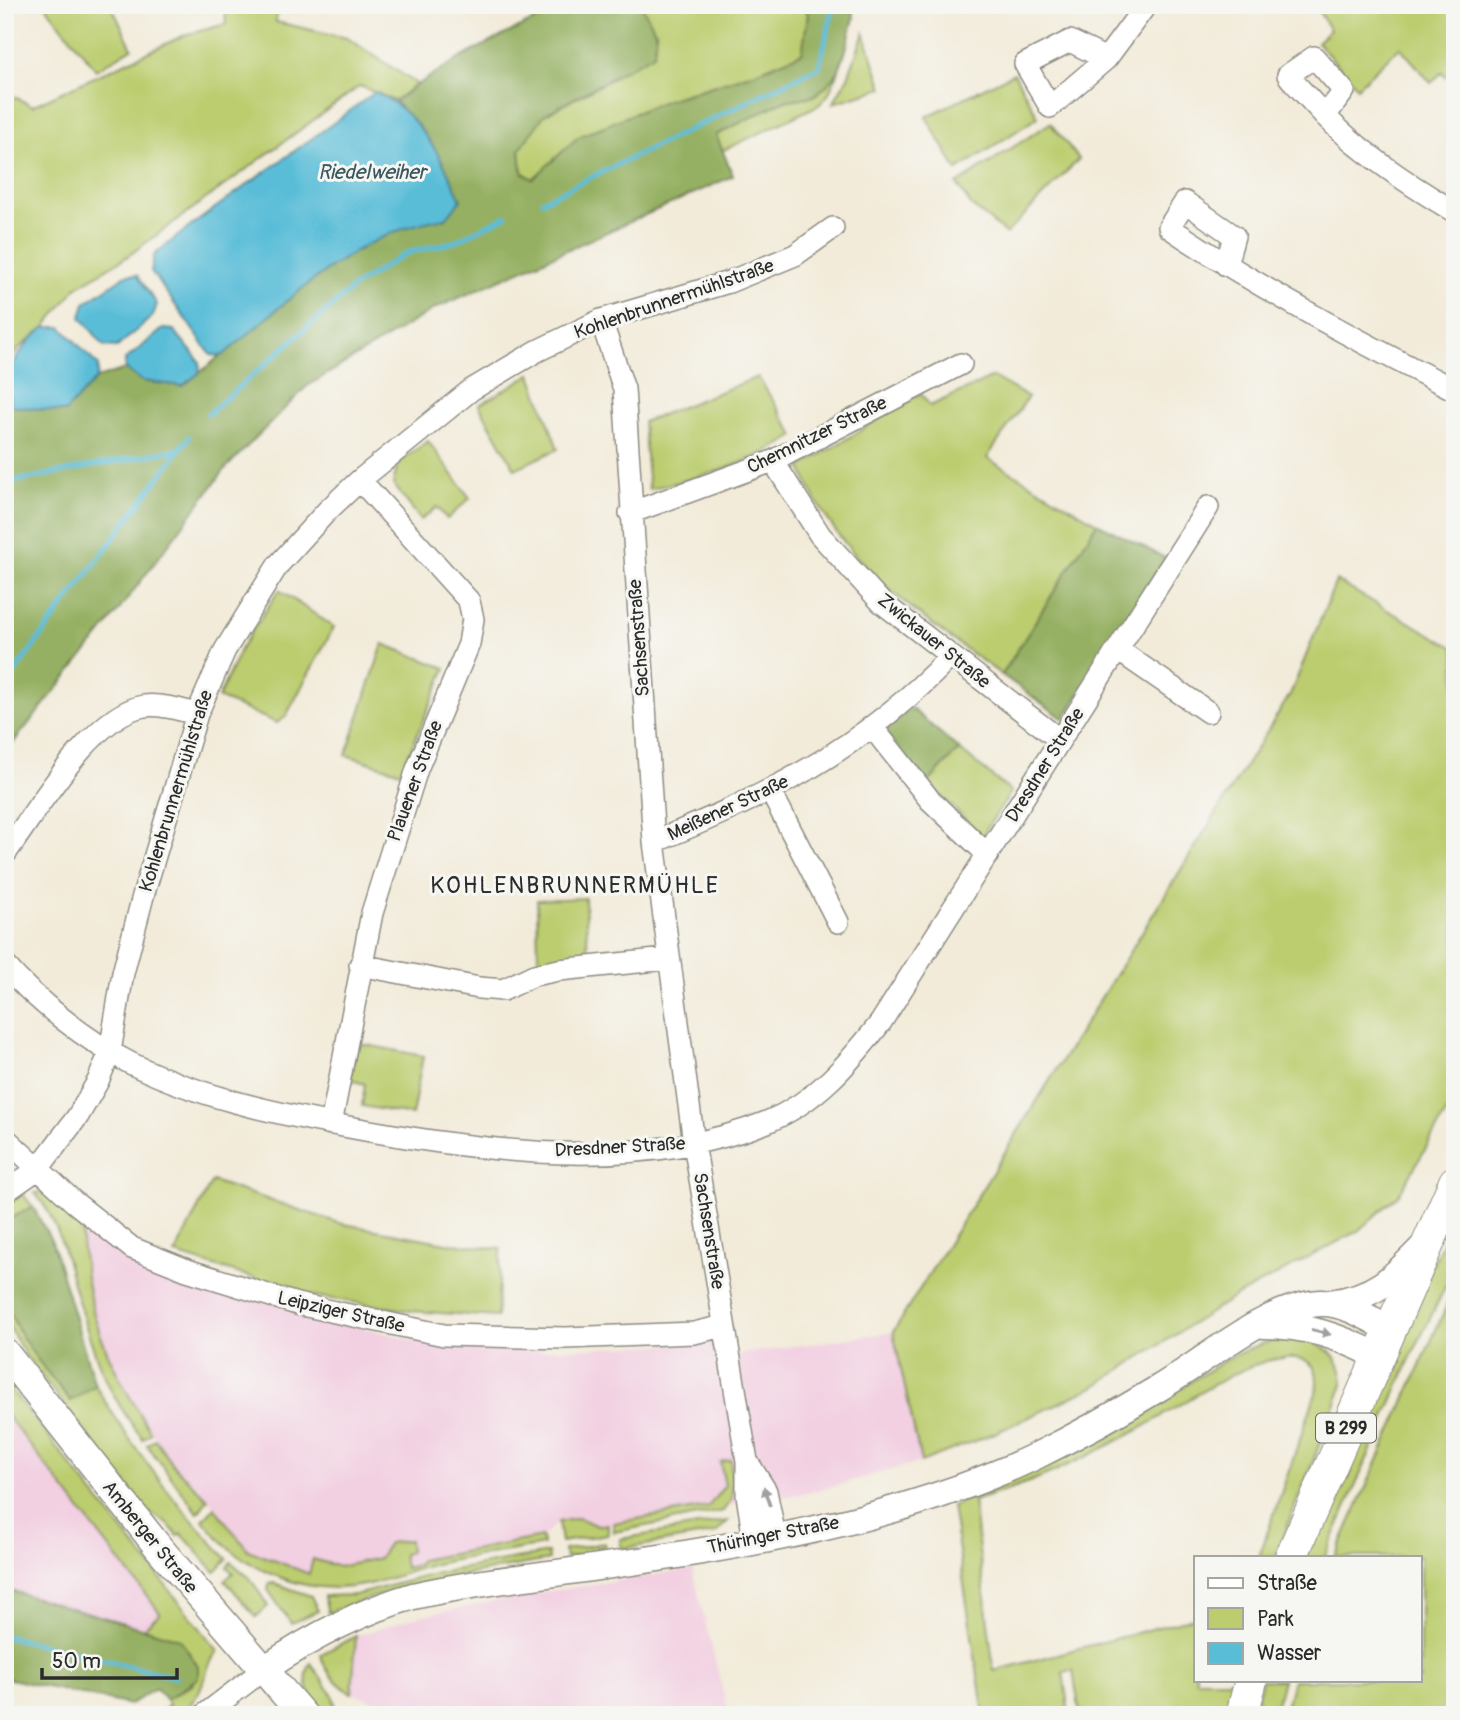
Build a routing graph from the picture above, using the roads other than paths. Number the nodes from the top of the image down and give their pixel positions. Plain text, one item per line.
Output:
1 (1146, 5) edge
2 (1106, 59) dead end
3 (1325, 116) dead end
4 (1455, 212) edge
5 (833, 228) dead end
6 (1226, 265) dead end
7 (601, 320) junction
8 (961, 364) dead end
9 (1455, 390) edge
10 (773, 461) junction
11 (360, 480) junction
12 (1208, 507) dead end
13 (630, 513) junction
14 (1118, 650) junction
15 (950, 657) junction
16 (1209, 712) dead end
17 (197, 714) junction
18 (873, 728) junction
19 (1060, 740) junction
20 (771, 792) junction
21 (654, 842) junction
22 (5, 854) edge
23 (988, 855) junction
24 (838, 922) dead end
25 (667, 959) junction
26 (5, 965) edge
27 (360, 965) junction
28 (110, 1052) junction
29 (331, 1124) junction
30 (5, 1138) edge
31 (694, 1143) junction
32 (38, 1169) junction
33 (1455, 1182) edge
34 (5, 1192) edge
35 (1428, 1241) junction
36 (1328, 1303) junction
37 (1259, 1325) junction
38 (724, 1326) junction
39 (1384, 1342) junction
40 (5, 1353) edge
41 (765, 1538) junction
42 (1291, 1556) edge
43 (263, 1670) junction
44 (1250, 1682) edge
45 (204, 1715) edge
46 (303, 1715) edge
47 (1242, 1715) edge

1 - 2 street
3 - 4 street
5 - 7 street, Kohlenbrunnermühlstraße
6 - 9 street
7 - 11 street, Kohlenbrunnermühlstraße
7 - 13 street, Sachsenstraße
8 - 10 street, Chemnitzer Straße
10 - 13 street, Chemnitzer Straße
10 - 15 street, Zwickauer Straße
11 - 17 street, Kohlenbrunnermühlstraße
11 - 27 street, Plauener Straße
12 - 14 street, Dresdner Straße
13 - 21 street, Sachsenstraße
14 - 16 street
14 - 19 street, Dresdner Straße
15 - 18 street, Meißener Straße
15 - 19 street, Zwickauer Straße
17 - 22 street
17 - 28 street, Kohlenbrunnermühlstraße
18 - 20 street, Meißener Straße
18 - 23 street
19 - 23 street, Dresdner Straße
20 - 21 street, Meißener Straße
20 - 24 street
21 - 25 street, Sachsenstraße
23 - 31 street, Dresdner Straße
25 - 27 street
25 - 31 street, Sachsenstraße
26 - 28 street, Dresdner Straße
27 - 29 street, Plauener Straße
28 - 29 street, Dresdner Straße
28 - 32 street, Kohlenbrunnermühlstraße
29 - 31 street, Dresdner Straße
30 - 32 street, Leipziger Straße
31 - 38 street, Sachsenstraße
32 - 34 street, Kohlenbrunnermühlstraße
32 - 38 street, Leipziger Straße
33 - 35 main road, B 299
35 - 36 street, Thüringer Straße
35 - 39 main road, B 299
36 - 37 street, Thüringer Straße
36 - 39 street
37 -> 39 street
37 - 41 street, Thüringer Straße
38 - 41 street, Sachsenstraße
39 - 42 main road, B 299
40 - 43 main road, Amberger Straße
41 - 43 street, Thüringer Straße
43 - 45 street
43 - 46 main road, Amberger Straße
44 - 47 main road

